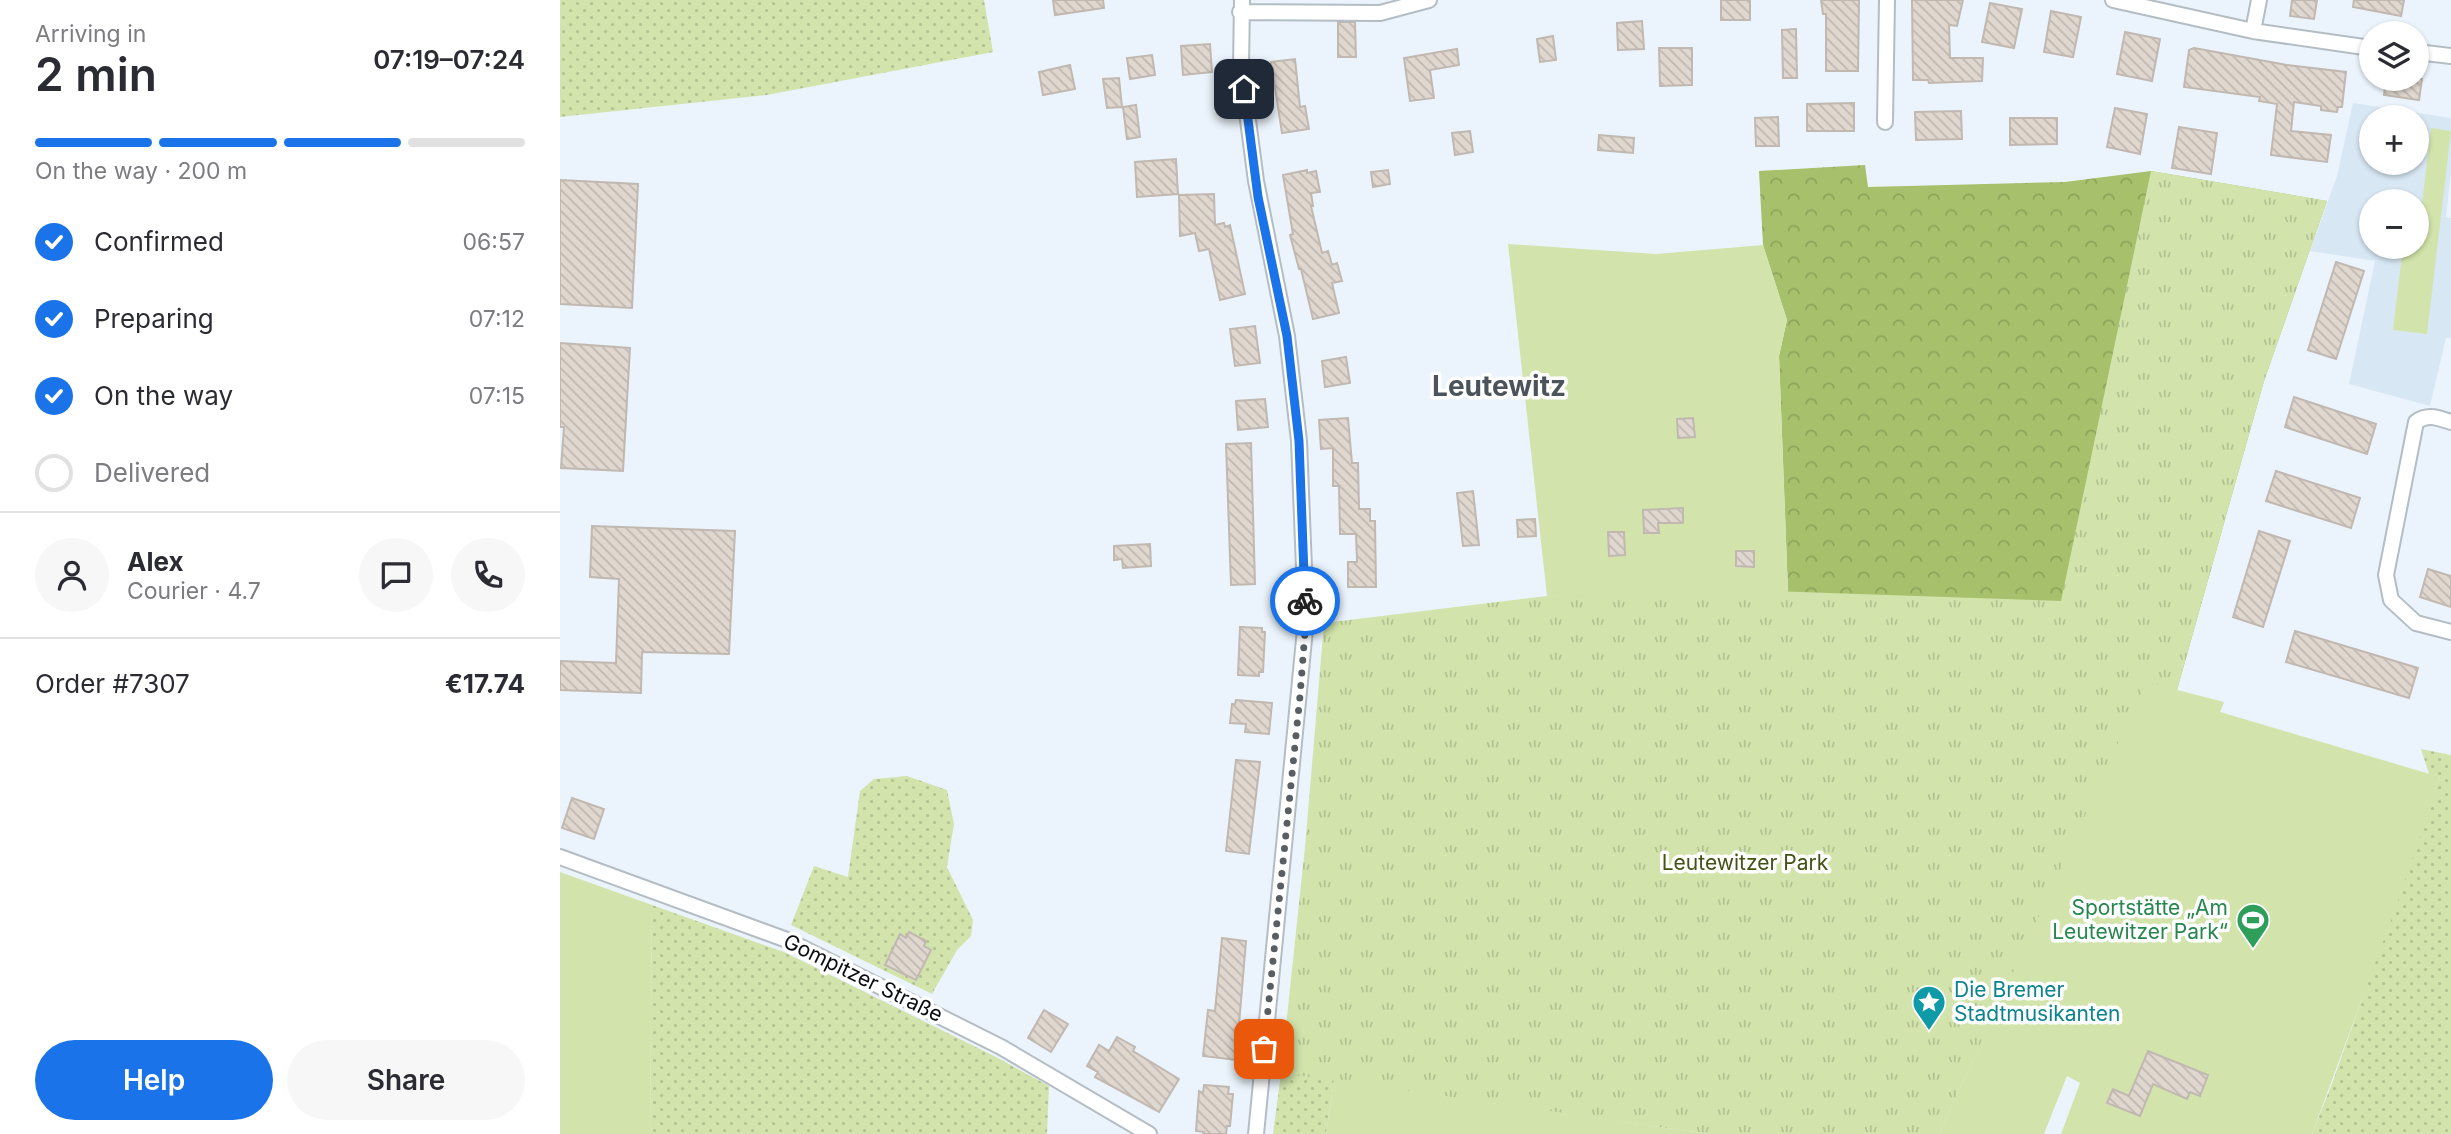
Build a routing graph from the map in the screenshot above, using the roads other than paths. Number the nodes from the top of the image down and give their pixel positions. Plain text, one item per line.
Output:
1 (1429, 0) edge
2 (1887, 0) edge
3 (2113, 0) edge
4 (2259, 0) edge
5 (1241, 6) edge
6 (2253, 31) junction
7 (2359, 46) edge
8 (2429, 53) edge
9 (2451, 56) edge
10 (1885, 122) dead end
11 (2451, 422) edge
12 (2451, 632) edge
13 (560, 857) edge
14 (1149, 1134) edge
15 (1256, 1134) edge

1 - 5 street
2 - 10 street
3 - 6 street
4 - 6 street
5 - 15 street
6 - 7 street
8 - 9 street
11 - 12 street
13 - 14 street, Gompitzer Straße

